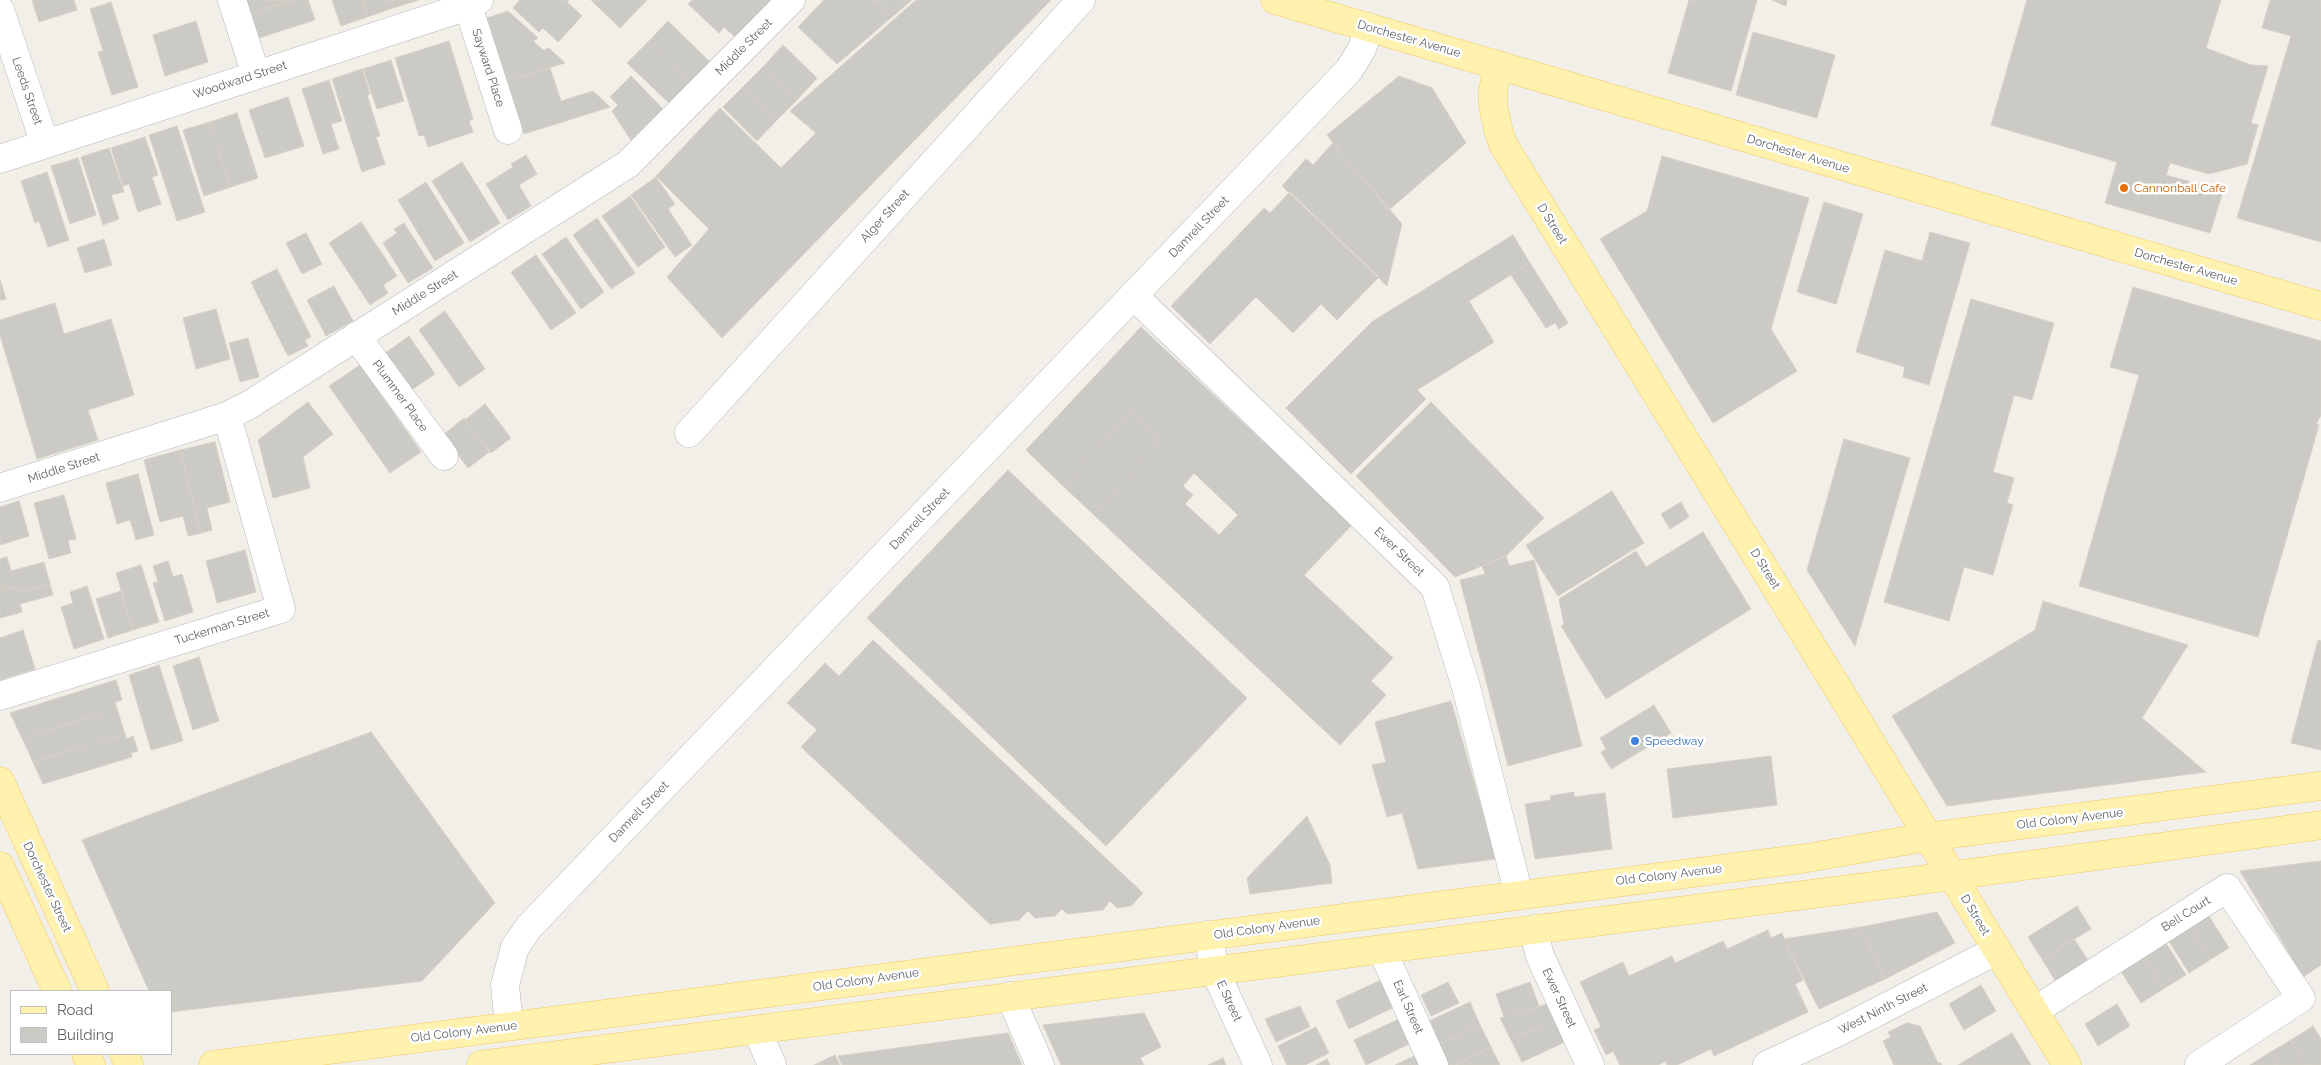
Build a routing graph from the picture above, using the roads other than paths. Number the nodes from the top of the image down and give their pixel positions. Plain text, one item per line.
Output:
1 (232, 0) edge
2 (791, 0) edge
3 (1081, 0) edge
4 (1275, 0) edge
5 (473, 3) edge
6 (0, 10) edge
7 (1369, 27) junction
8 (1498, 65) junction
9 (256, 75) junction
10 (508, 130) dead end
11 (45, 144) junction
12 (0, 158) edge
13 (1133, 295) junction
14 (2321, 306) edge
15 (356, 336) junction
16 (227, 416) junction
17 (689, 433) dead end
18 (444, 456) dead end
19 (0, 488) edge
20 (0, 696) edge
21 (0, 782) edge
22 (2321, 786) edge
23 (2321, 825) edge
24 (1927, 837) junction
25 (0, 866) edge
26 (1951, 876) junction
27 (1519, 894) junction
28 (53, 901) junction
29 (23, 916) junction
30 (1534, 929) junction
31 (1208, 936) junction
32 (1382, 950) junction
33 (1996, 950) junction
34 (1215, 971) junction
35 (57, 990) edge
36 (95, 990) edge
37 (1010, 996) junction
38 (2034, 1011) junction
39 (509, 1026) junction
40 (757, 1030) junction
41 (557, 1060) edge
42 (213, 1065) edge
43 (481, 1065) edge
44 (772, 1065) edge
45 (1040, 1065) edge
46 (1258, 1065) edge
47 (1434, 1065) edge
48 (1590, 1065) edge
49 (1767, 1065) edge
50 (2066, 1065) edge
51 (2199, 1065) edge

1 - 9 street
2 - 15 street, Middle Street
3 - 17 street, Alger Street
4 - 7 main road, Dorchester Avenue
5 - 9 street, Woodward Street
5 - 10 street, Sayward Place
6 - 11 street, Leeds Street
7 - 8 main road, Dorchester Avenue
7 - 13 street, Damrell Street
8 - 14 main road, Dorchester Avenue
8 - 24 main road, D Street
9 - 11 street, Woodward Street
11 - 12 street, Woodward Street
13 - 27 street, Ewer Street
13 - 39 street, Damrell Street
15 - 16 street, Middle Street
15 - 18 street, Plummer Place
16 - 19 street, Middle Street
16 - 20 street, Tuckerman Street
21 - 28 main road, Dorchester Street
22 - 24 main road, Old Colony Avenue
23 - 26 main road
24 - 26 main road, D Street
24 - 27 main road, Old Colony Avenue
25 - 29 main road
26 - 30 main road
26 - 33 main road, D Street
27 - 31 main road, Old Colony Avenue
28 - 29 main road
28 - 36 main road, Dorchester Street
29 - 35 main road
30 - 32 main road
30 - 48 street, Ewer Street
31 - 34 street, E Street
31 - 39 main road, Old Colony Avenue
32 - 34 main road
32 - 47 street, Earl Street
33 - 38 main road, D Street
33 - 49 street, West Ninth Street
34 - 37 main road
34 - 46 street, E Street
37 - 40 main road
37 - 45 street
38 - 50 main road, D Street
38 - 51 street, Bell Court
39 - 42 main road, Old Colony Avenue
40 - 41 main road
40 - 44 street
41 - 43 main road

